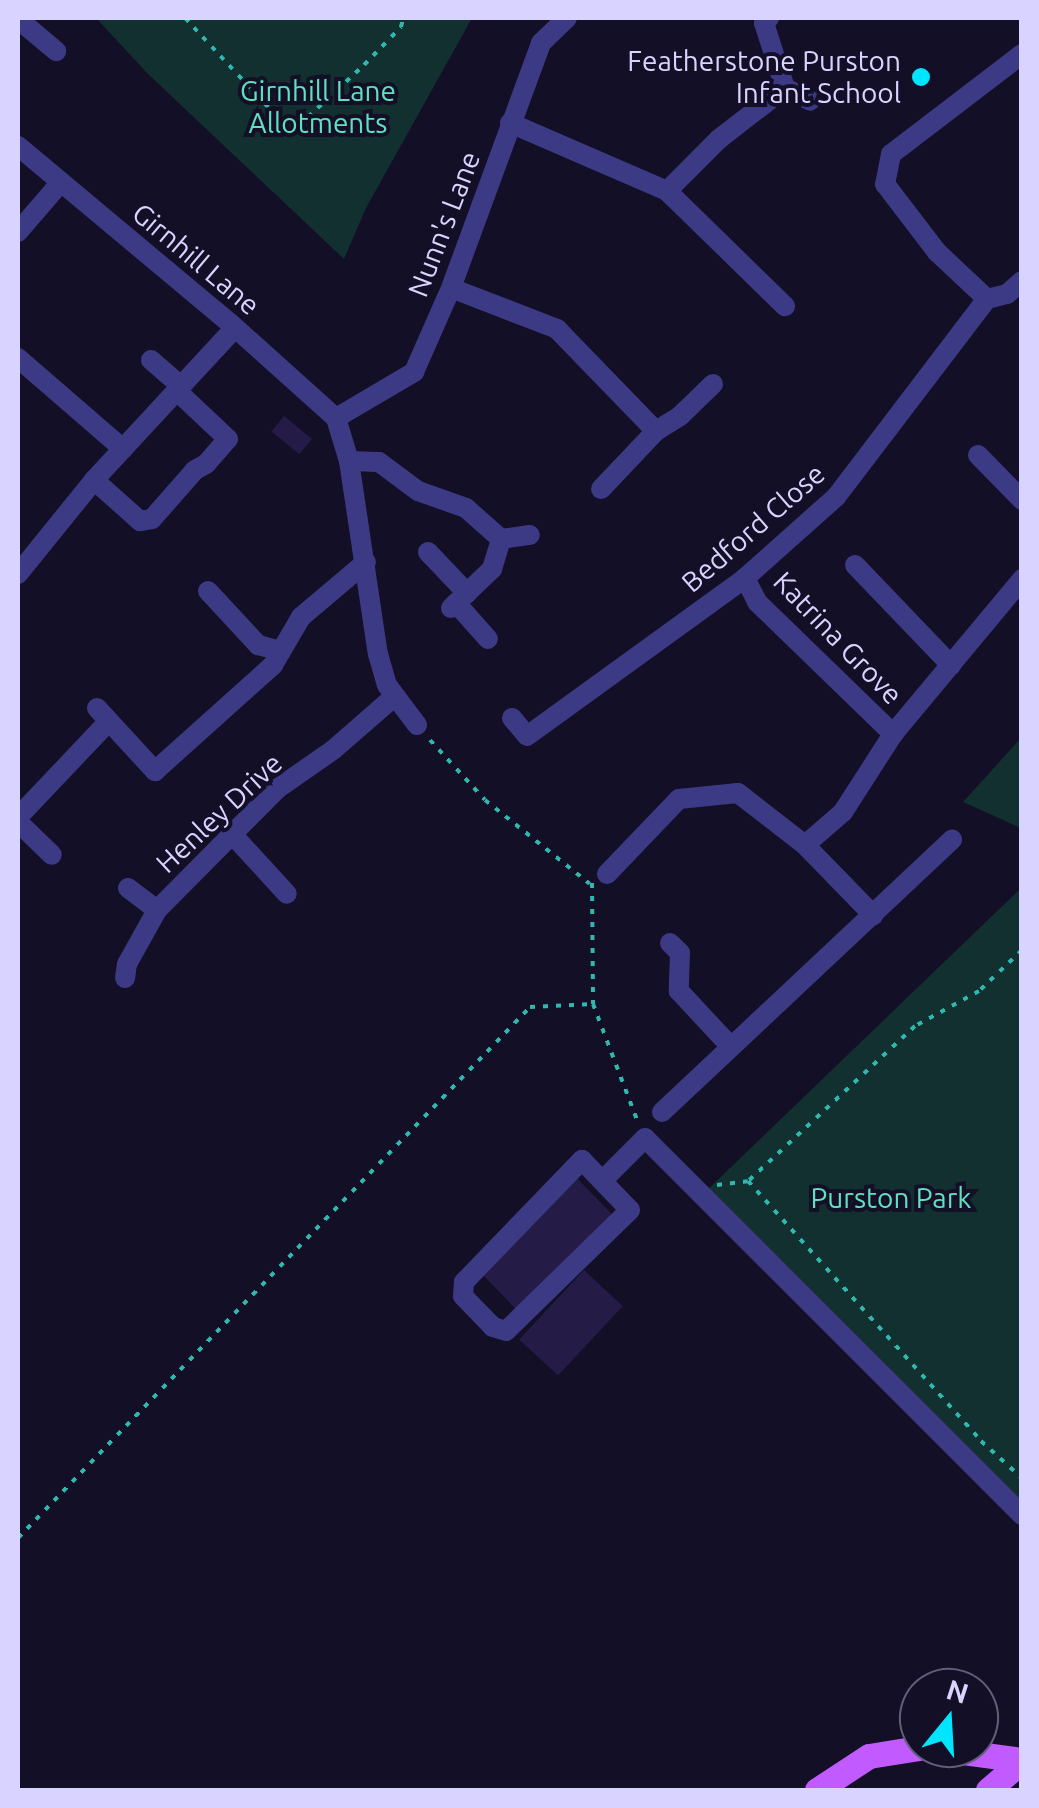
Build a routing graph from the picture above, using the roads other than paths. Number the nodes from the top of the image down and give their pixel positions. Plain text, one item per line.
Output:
1 (567, 18) edge
2 (770, 18) edge
3 (18, 19) edge
4 (56, 51) dead end
5 (1022, 54) edge
6 (784, 88) junction
7 (810, 101) dead end
8 (510, 123) junction
9 (18, 146) edge
10 (61, 182) junction
11 (668, 191) junction
12 (18, 232) edge
13 (1022, 281) edge
14 (450, 288) junction
15 (987, 299) junction
16 (785, 306) dead end
17 (235, 328) junction
18 (18, 358) edge
19 (151, 360) dead end
20 (714, 384) dead end
21 (179, 388) junction
22 (336, 418) junction
23 (656, 431) junction
24 (123, 449) junction
25 (978, 455) dead end
26 (349, 461) junction
27 (94, 480) junction
28 (601, 489) dead end
29 (1022, 500) edge
30 (530, 535) dead end
31 (501, 540) junction
32 (25, 551) edge
33 (428, 552) dead end
34 (366, 562) junction
35 (855, 565) dead end
36 (18, 574) edge
37 (745, 578) junction
38 (1022, 579) edge
39 (208, 591) dead end
40 (458, 602) junction
41 (488, 639) dead end
42 (281, 652) junction
43 (951, 664) junction
44 (395, 696) junction
45 (512, 718) dead end
46 (417, 725) road end
47 (894, 734) junction
48 (18, 820) edge
49 (232, 834) junction
50 (952, 840) dead end
51 (805, 845) junction
52 (52, 856) dead end
53 (599, 879) road end
54 (128, 888) dead end
55 (287, 894) dead end
56 (157, 910) junction
57 (872, 915) junction
58 (670, 943) dead end
59 (126, 978) dead end
60 (730, 1048) junction
61 (662, 1112) dead end
62 (604, 1179) junction
63 (1022, 1514) edge
64 (899, 1751) edge
65 (1022, 1760) edge
66 (816, 1790) edge
67 (988, 1790) edge

1 - 8 street, Nunn's Lane
2 - 6 street
3 - 4 street
5 - 15 street
6 - 7 street
6 - 11 street
8 - 11 street
8 - 14 street, Nunn's Lane
9 - 10 street, Girnhill Lane
10 - 12 street
10 - 17 street, Girnhill Lane
11 - 16 street
13 - 15 street, Bedford Close
14 - 22 street, Nunn's Lane
14 - 23 street
15 - 37 street, Bedford Close
17 - 21 street
17 - 22 street, Girnhill Lane
18 - 24 street
19 - 21 street
20 - 23 street
21 - 24 street
21 - 27 street
22 - 26 street
23 - 28 street
24 - 27 street
25 - 29 street
26 - 31 street
26 - 34 street
27 - 32 street
30 - 31 street
31 - 40 street
32 - 36 street
33 - 40 street
34 - 42 street
34 - 44 street
35 - 43 street
37 - 45 street, Bedford Close
37 - 47 street, Katrina Grove
38 - 43 street, Katrina Grove
39 - 42 street
40 - 41 street
42 - 48 street
43 - 47 street, Katrina Grove
44 - 46 street
44 - 49 street, Henley Drive
47 - 51 street, Katrina Grove
48 - 52 street
49 - 55 street
49 - 56 street, Henley Drive
50 - 57 street
51 - 53 street
51 - 57 street
54 - 56 street, Henley Drive
56 - 59 street
57 - 60 street
58 - 60 street
60 - 61 street
62 - 62 street
62 - 63 street
64 - 66 main road
65 - 67 main road

